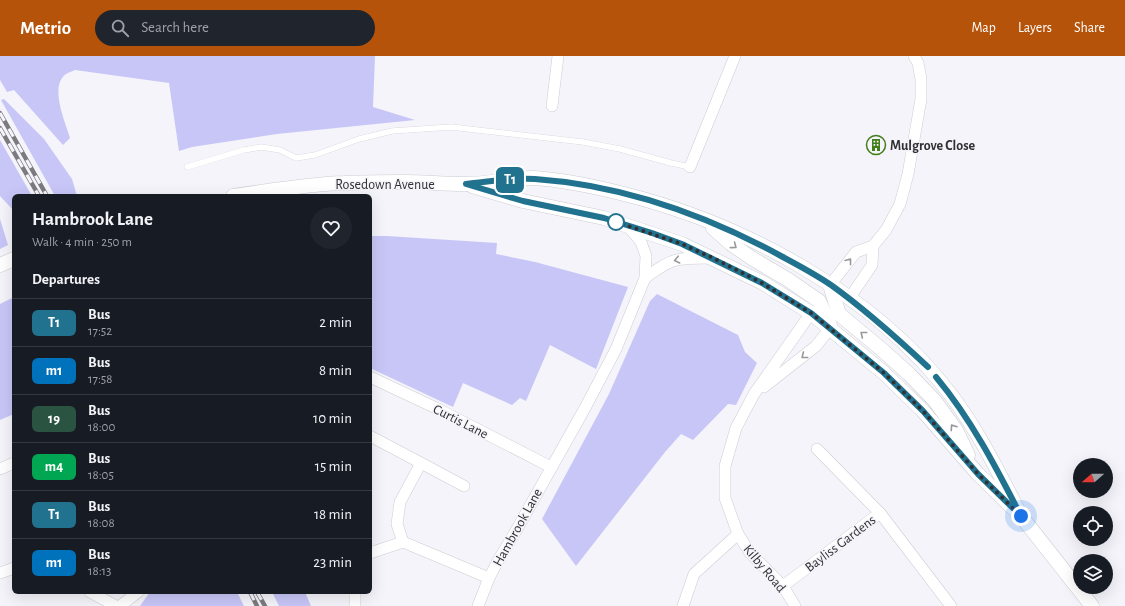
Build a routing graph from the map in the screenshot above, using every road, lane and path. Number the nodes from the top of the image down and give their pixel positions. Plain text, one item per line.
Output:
1 (558, 56) edge
2 (734, 56) edge
3 (914, 56) edge
4 (552, 106) dead end
5 (187, 167) dead end
6 (690, 167) joint
7 (466, 184) junction
8 (246, 194) edge
9 (704, 220) junction
10 (627, 225) junction
11 (873, 246) junction
12 (713, 258) junction
13 (12, 260) edge
14 (0, 265) edge
15 (645, 278) junction
16 (830, 285) junction
17 (849, 299) junction
18 (815, 307) junction
19 (839, 314) junction
20 (831, 328) junction
21 (372, 378) edge
22 (754, 394) junction
23 (372, 437) edge
24 (817, 449) dead end
25 (421, 463) junction
26 (12, 464) edge
27 (551, 467) junction
28 (0, 469) edge
29 (978, 474) junction
30 (464, 486) dead end
31 (880, 513) junction
32 (1021, 516) junction
33 (738, 534) junction
34 (403, 542) junction
35 (372, 552) edge
36 (12, 569) edge
37 (0, 573) edge
38 (489, 578) junction
39 (783, 586) junction
40 (94, 594) edge
41 (135, 594) edge
42 (355, 594) edge
43 (116, 606) edge
44 (120, 606) edge
45 (355, 606) edge
46 (478, 606) edge
47 (683, 606) edge
48 (795, 606) edge
49 (951, 606) edge
50 (1092, 606) edge

1 - 4 street
2 - 6 street
3 - 11 street
5 - 6 lane
7 - 8 street, Rosedown Avenue
7 - 9 street, Rosedown Avenue
7 - 10 street, Rosedown Avenue
9 - 16 street, Rosedown Avenue
9 -> 18 street
10 - 12 street, Rosedown Avenue
10 - 15 street, Hambrook Lane
16 -> 11 street
11 - 17 street
12 -> 15 street
12 - 18 street, Rosedown Avenue
13 - 14 street
15 - 27 street, Hambrook Lane
16 - 17 street, Rosedown Avenue
16 - 18 street
16 - 19 street
17 - 19 street
17 - 32 street, Rosedown Avenue
18 - 20 street
18 - 22 street, Kilby Road
19 - 20 street
29 -> 19 street
20 -> 22 street, Kilby Road
20 - 29 street, Rosedown Avenue
21 - 27 street, Curtis Lane
22 - 33 street, Kilby Road
23 - 25 street
24 - 31 street
25 - 30 street
25 - 34 street
26 - 28 street
27 - 38 street, Hambrook Lane
29 - 32 street, Rosedown Avenue
31 - 39 street, Bayliss Gardens
31 - 49 street, Bayliss Gardens
32 - 50 street, Rosedown Avenue
33 - 39 street, Kilby Road
33 - 47 street
34 - 35 street
34 - 38 street
36 - 37 street
38 - 46 street, Hambrook Lane
39 - 48 street, Kilby Road
40 - 43 street
41 - 44 street
42 - 45 street

